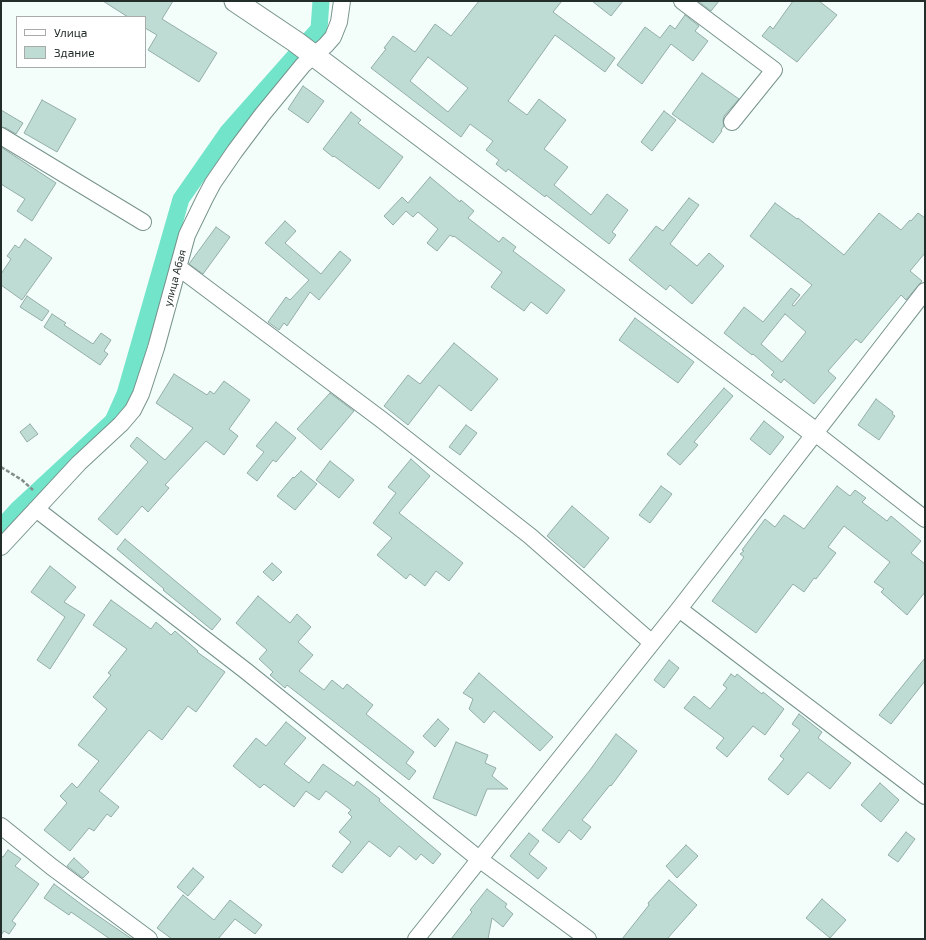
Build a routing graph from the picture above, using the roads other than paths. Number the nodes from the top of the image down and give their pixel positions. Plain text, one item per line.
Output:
1 (234, 1) edge
2 (342, 1) edge
3 (682, 1) edge
4 (306, 50) junction
5 (732, 122) dead end
6 (1, 136) edge
7 (143, 222) dead end
8 (178, 268) junction
9 (925, 291) edge
10 (815, 433) junction
11 (36, 509) junction
12 (925, 519) edge
13 (1, 547) edge
14 (679, 609) junction
15 (651, 642) junction
16 (925, 796) edge
17 (1, 826) edge
18 (480, 859) junction
19 (149, 939) edge
20 (416, 939) edge
21 (588, 939) edge

1 - 4 main road
2 - 4 street, улица Абая
3 - 5 street
4 - 8 street, улица Абая
4 - 10 main road
6 - 7 street
8 - 11 street, улица Абая
8 - 15 street
9 - 10 street
10 - 12 street
10 - 14 street
11 - 13 street, улица Абая
11 - 18 street
14 - 15 street
14 - 16 street
15 - 18 street
17 - 19 street
18 - 20 street
18 - 21 street

